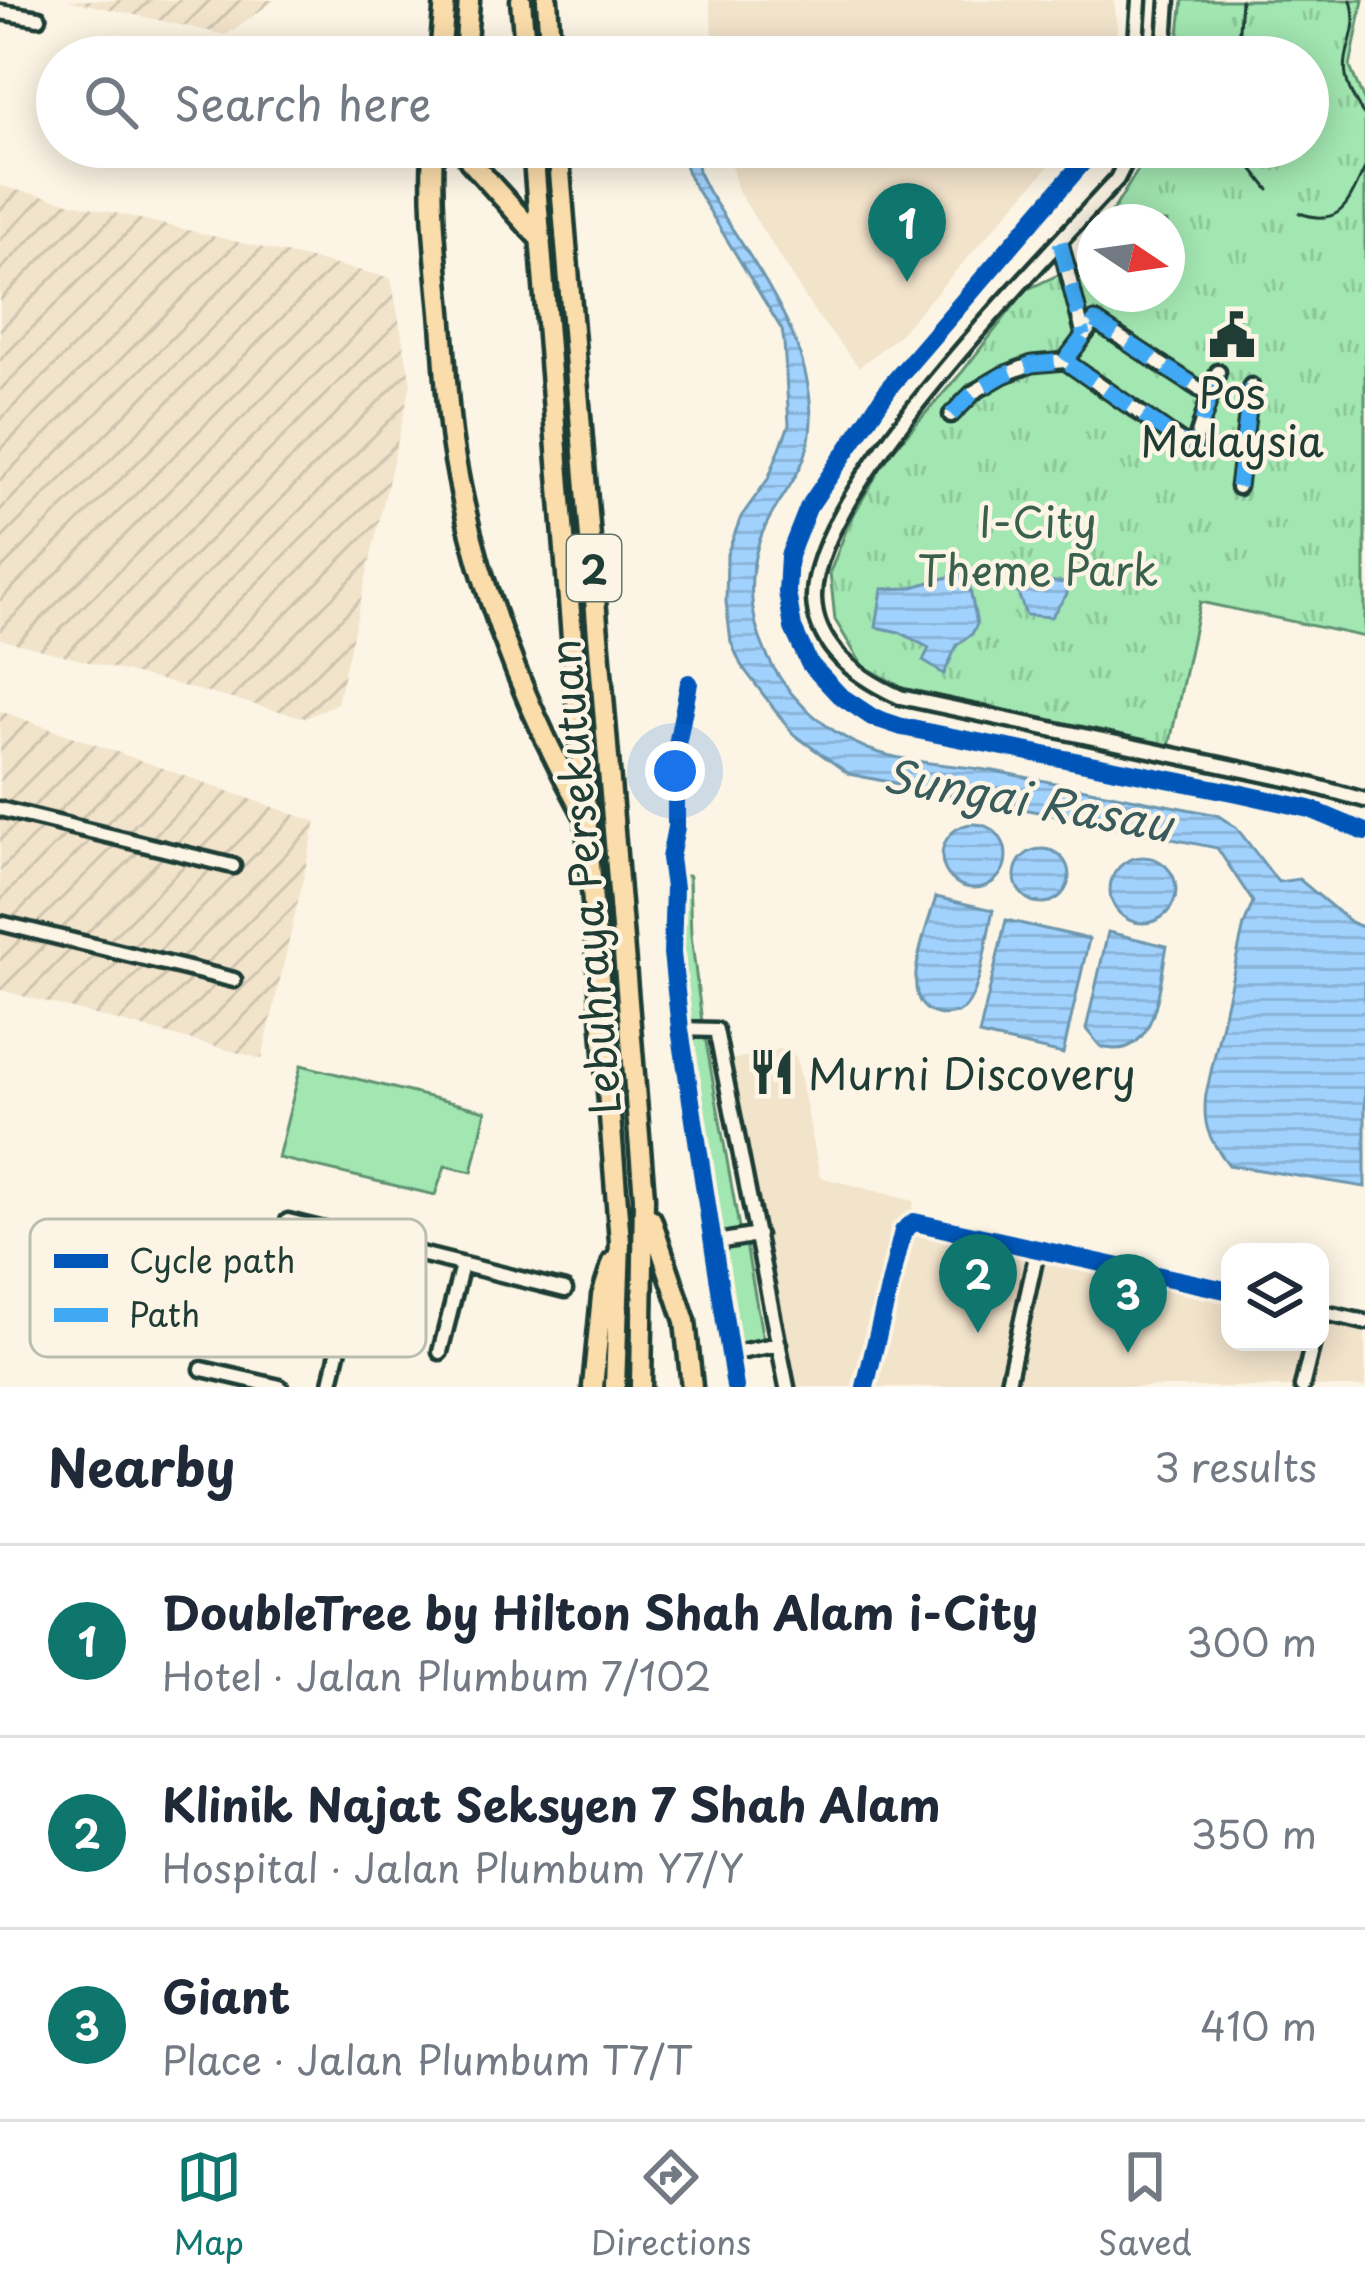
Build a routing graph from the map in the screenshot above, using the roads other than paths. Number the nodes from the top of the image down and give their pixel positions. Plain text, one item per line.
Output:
1 (445, 0) edge
2 (469, 0) edge
3 (521, 0) edge
4 (547, 0) edge
5 (1139, 0) edge
6 (1168, 0) edge
7 (0, 12) edge
8 (39, 18) dead end
9 (442, 36) edge
10 (466, 36) edge
11 (524, 36) edge
12 (550, 36) edge
13 (1137, 36) edge
14 (1165, 36) edge
15 (433, 168) edge
16 (477, 168) edge
17 (535, 168) edge
18 (561, 168) edge
19 (1078, 168) edge
20 (1122, 168) edge
21 (541, 239) junction
22 (1060, 242) junction
23 (1084, 336) junction
24 (1065, 362) junction
25 (1218, 372) dead end
26 (1251, 386) dead end
27 (1210, 396) junction
28 (951, 415) dead end
29 (842, 454) junction
30 (870, 466) junction
31 (1238, 487) dead end
32 (689, 683) dead end
33 (1365, 800) edge
34 (0, 809) edge
35 (589, 822) junction
36 (1365, 832) edge
37 (233, 866) dead end
38 (0, 923) edge
39 (234, 980) dead end
40 (680, 1029) junction
41 (644, 1197) junction
42 (758, 1235) junction
43 (620, 1242) junction
44 (711, 1243) junction
45 (1038, 1247) junction
46 (426, 1256) edge
47 (462, 1265) junction
48 (1221, 1289) edge
49 (565, 1290) dead end
50 (1329, 1314) edge
51 (1365, 1322) edge
52 (779, 1344) junction
53 (1311, 1351) edge
54 (440, 1352) dead end
55 (730, 1354) junction
56 (337, 1357) edge
57 (202, 1369) dead end
58 (280, 1387) edge
59 (330, 1387) edge
60 (593, 1387) edge
61 (615, 1387) edge
62 (641, 1387) edge
63 (692, 1387) edge
64 (735, 1387) edge
65 (787, 1387) edge
66 (865, 1387) edge
67 (1007, 1387) edge
68 (1302, 1387) edge

1 - 9 highway
2 - 10 highway
3 - 11 highway
4 - 12 highway
5 - 13 street
6 - 14 street
7 - 8 street
15 - 35 highway
16 - 21 highway
17 - 21 highway, Lebuhraya Persekutuan / 2
18 - 41 highway, Lebuhraya Persekutuan / 2
19 - 29 street
20 - 22 street
21 - 35 highway, Lebuhraya Persekutuan / 2
22 - 23 street
22 - 30 street
23 - 24 street
23 - 27 street
24 - 27 street
24 - 28 street
25 - 27 street
26 - 31 street
29 - 30 street
29 - 36 street
30 - 33 street
32 - 40 street
34 - 37 street
35 - 43 highway, Lebuhraya Persekutuan / 2
38 - 39 street
40 - 42 street
40 - 44 street
41 - 62 highway, Lebuhraya Persekutuan / 2
41 - 63 highway
42 - 44 street
42 - 52 street
43 - 60 highway
43 - 61 highway, Lebuhraya Persekutuan / 2
44 - 55 street
45 - 48 street
45 - 66 street
45 - 67 street
46 - 47 street
47 - 49 street
47 - 54 street
50 - 51 street
52 - 55 street
52 - 65 street
53 - 68 street
55 - 64 street
56 - 59 street
57 - 58 street

